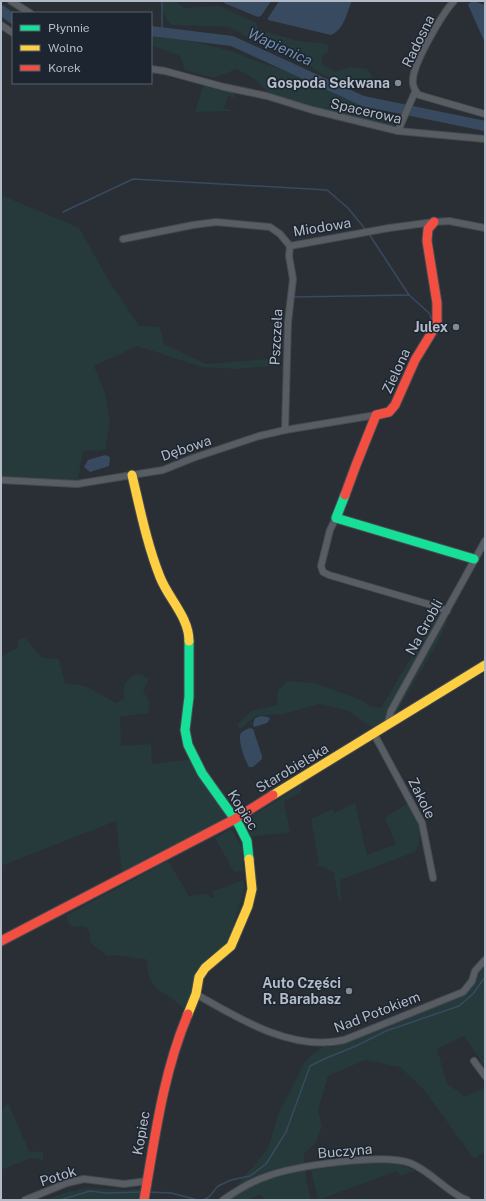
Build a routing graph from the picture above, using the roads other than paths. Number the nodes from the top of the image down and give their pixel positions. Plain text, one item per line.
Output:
1 (11, 1) edge
2 (454, 1) edge
3 (28, 12) edge
4 (1, 25) edge
5 (12, 32) edge
6 (152, 69) edge
7 (415, 92) junction
8 (485, 114) edge
9 (398, 131) junction
10 (485, 139) edge
11 (434, 222) junction
12 (485, 228) edge
13 (123, 239) dead end
14 (290, 246) junction
15 (376, 415) junction
16 (285, 430) junction
17 (132, 476) junction
18 (1, 480) edge
19 (336, 518) junction
20 (485, 541) edge
21 (474, 559) junction
22 (447, 612) junction
23 (485, 665) edge
24 (386, 726) junction
25 (374, 734) junction
26 (235, 819) junction
27 (433, 878) dead end
28 (1, 941) edge
29 (485, 960) edge
30 (196, 994) junction
31 (474, 1062) dead end
32 (485, 1076) edge
33 (147, 1184) junction
34 (25, 1200) edge
35 (144, 1200) edge
36 (223, 1200) edge
37 (464, 1200) edge

1 - 3 street
2 - 7 street, Radosna
4 - 5 street
6 - 9 street, Spacerowa
7 - 8 street
7 - 9 street
9 - 10 street, Spacerowa
11 - 12 street, Miodowa
11 - 14 street, Miodowa
11 - 15 street, Zielona
13 - 14 street, Miodowa
14 - 16 street, Pszczela
15 - 16 street, Dębowa
15 - 19 street
16 - 17 street, Dębowa
17 - 18 street, Dębowa
17 - 26 street, Kopiec
19 - 21 street
19 - 22 street
20 - 21 street, Na Grobli
21 - 22 street, Na Grobli
22 - 24 street, Na Grobli
23 - 24 street, Starobielska
24 - 25 street, Starobielska
25 - 26 street, Starobielska
25 - 27 street, Zakole
26 - 28 street, Starobielska
26 - 30 street, Kopiec
29 - 30 street, Nad Potokiem
30 - 33 street, Kopiec
31 - 32 street
33 - 34 street, Potok
33 - 35 street, Kopiec
36 - 37 street, Buczyna

